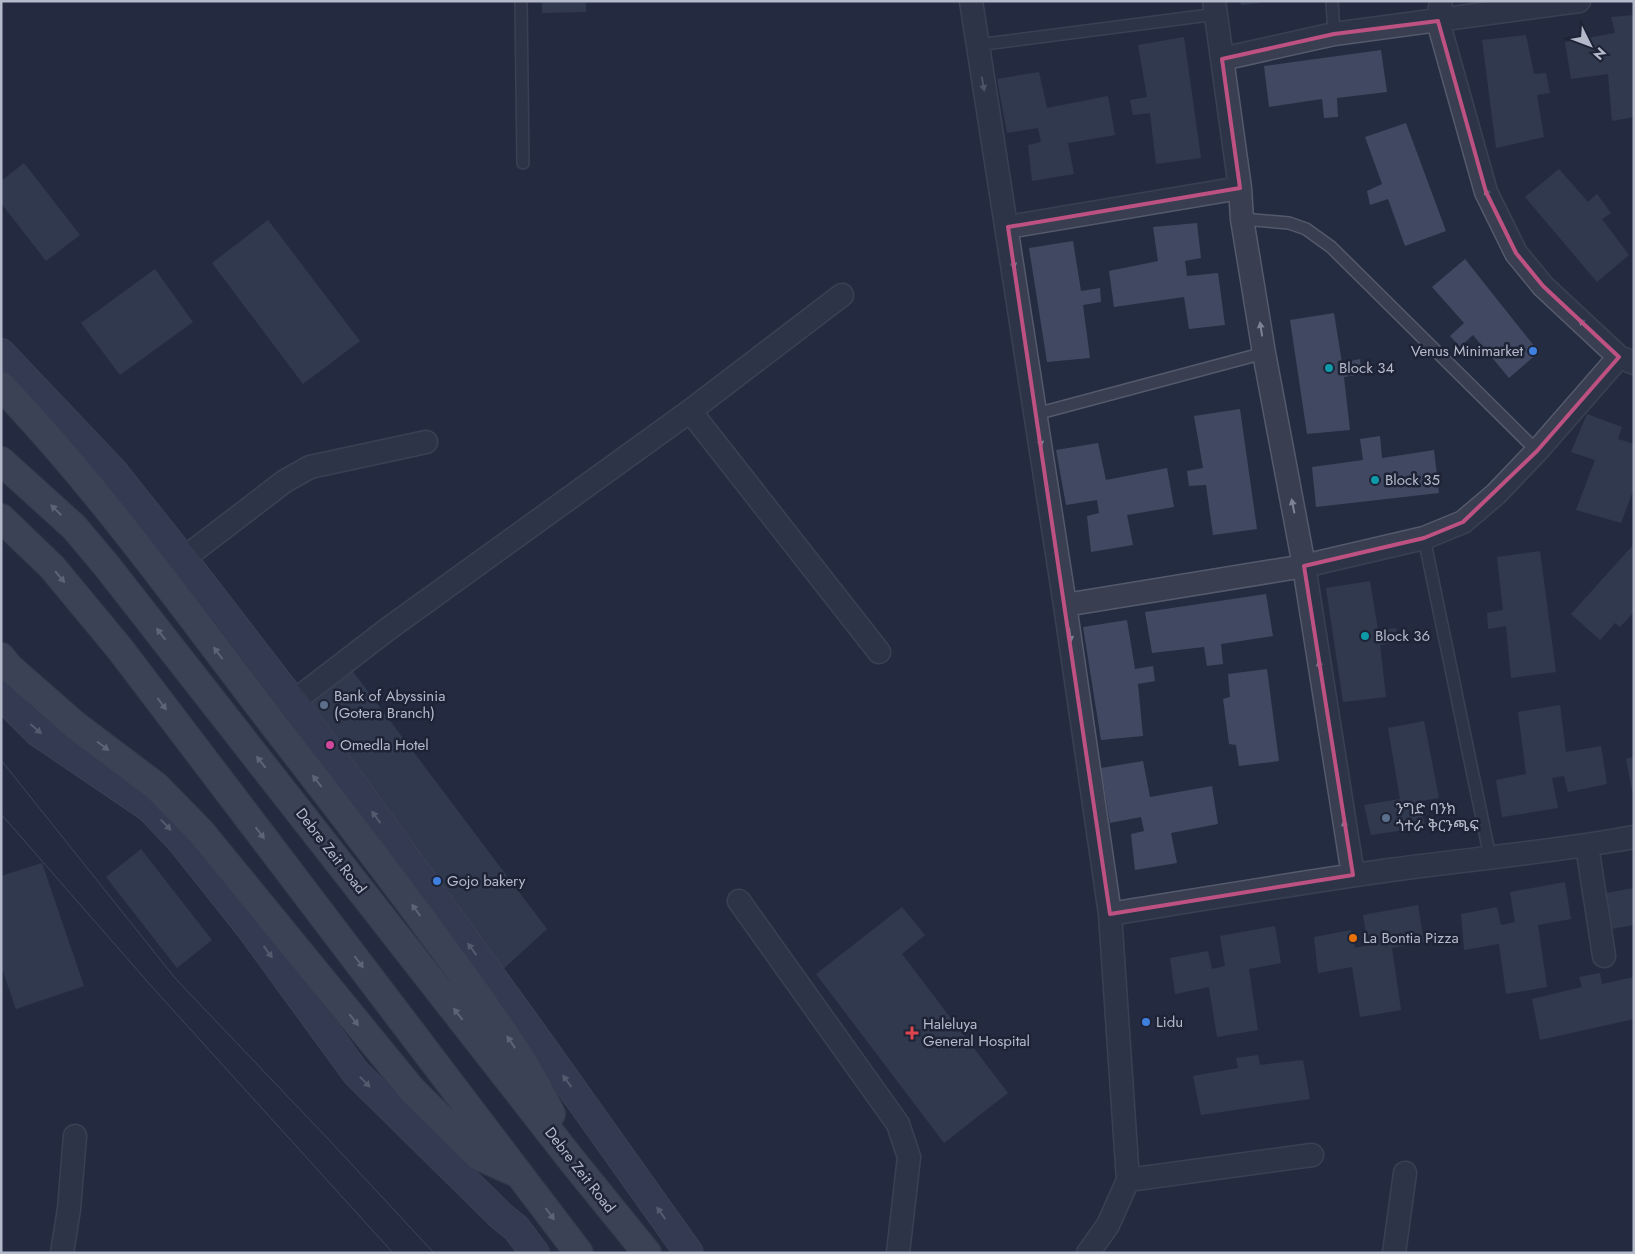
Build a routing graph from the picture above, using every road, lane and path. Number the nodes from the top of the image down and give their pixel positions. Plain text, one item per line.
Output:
1 (521, 1) edge
2 (971, 1) edge
3 (1332, 1) edge
4 (1579, 1) edge
5 (1216, 8) edge
6 (1439, 11) edge
7 (1334, 34) junction
8 (977, 44) junction
9 (1222, 59) junction
10 (522, 162) dead end
11 (1240, 188) junction
12 (1242, 219) junction
13 (1008, 227) junction
14 (842, 296) dead end
15 (1, 352) edge
16 (1264, 353) junction
17 (1627, 360) edge
18 (1, 386) edge
19 (690, 411) junction
20 (1036, 414) junction
21 (426, 442) dead end
22 (1537, 451) junction
23 (1, 461) edge
24 (1, 518) edge
25 (1424, 538) junction
26 (183, 559) junction
27 (1304, 566) junction
28 (1065, 604) junction
29 (879, 652) dead end
30 (1, 657) edge
31 (1, 695) edge
32 (293, 702) junction
33 (1634, 837) edge
34 (1587, 846) junction
35 (1490, 857) junction
36 (1353, 875) junction
37 (739, 901) dead end
38 (1110, 914) junction
39 (1604, 956) dead end
40 (75, 1136) dead end
41 (1312, 1155) dead end
42 (574, 1163) junction
43 (1405, 1173) dead end
44 (521, 1174) junction
45 (1128, 1180) junction
46 (62, 1253) edge
47 (534, 1253) edge
48 (579, 1253) edge
49 (647, 1253) edge
50 (689, 1253) edge
51 (898, 1253) edge
52 (1088, 1253) edge
53 (1394, 1253) edge

1 - 10 lane
2 - 8 street
3 - 7 lane
4 - 6 street
5 - 8 lane
5 - 9 street
6 - 7 street
17 -> 6 street
7 - 9 street
8 -> 13 street
9 - 11 street
11 - 12 street
11 - 13 street
16 -> 12 street
12 - 22 lane
13 -> 20 street
14 - 19 street
15 - 26 main road
16 - 20 lane
27 -> 16 street
17 - 22 street
42 -> 18 main road
19 - 29 street
19 - 32 street
20 -> 28 street
21 - 26 street
22 - 25 street
42 -> 23 main road, Debre Zeit Road
24 -> 44 main road
25 - 27 street
25 - 35 lane
26 - 32 main road
27 - 28 street
36 -> 27 street
28 -> 38 street
30 -> 44 main road
31 -> 47 main road
50 -> 32 main road
33 - 34 street
34 - 35 street
34 - 39 street
35 - 36 street
36 - 38 street
37 - 51 street
38 - 45 street
40 - 46 street
41 - 45 street
42 - 49 main road, Debre Zeit Road
43 - 53 street
44 -> 48 main road
45 - 52 street

